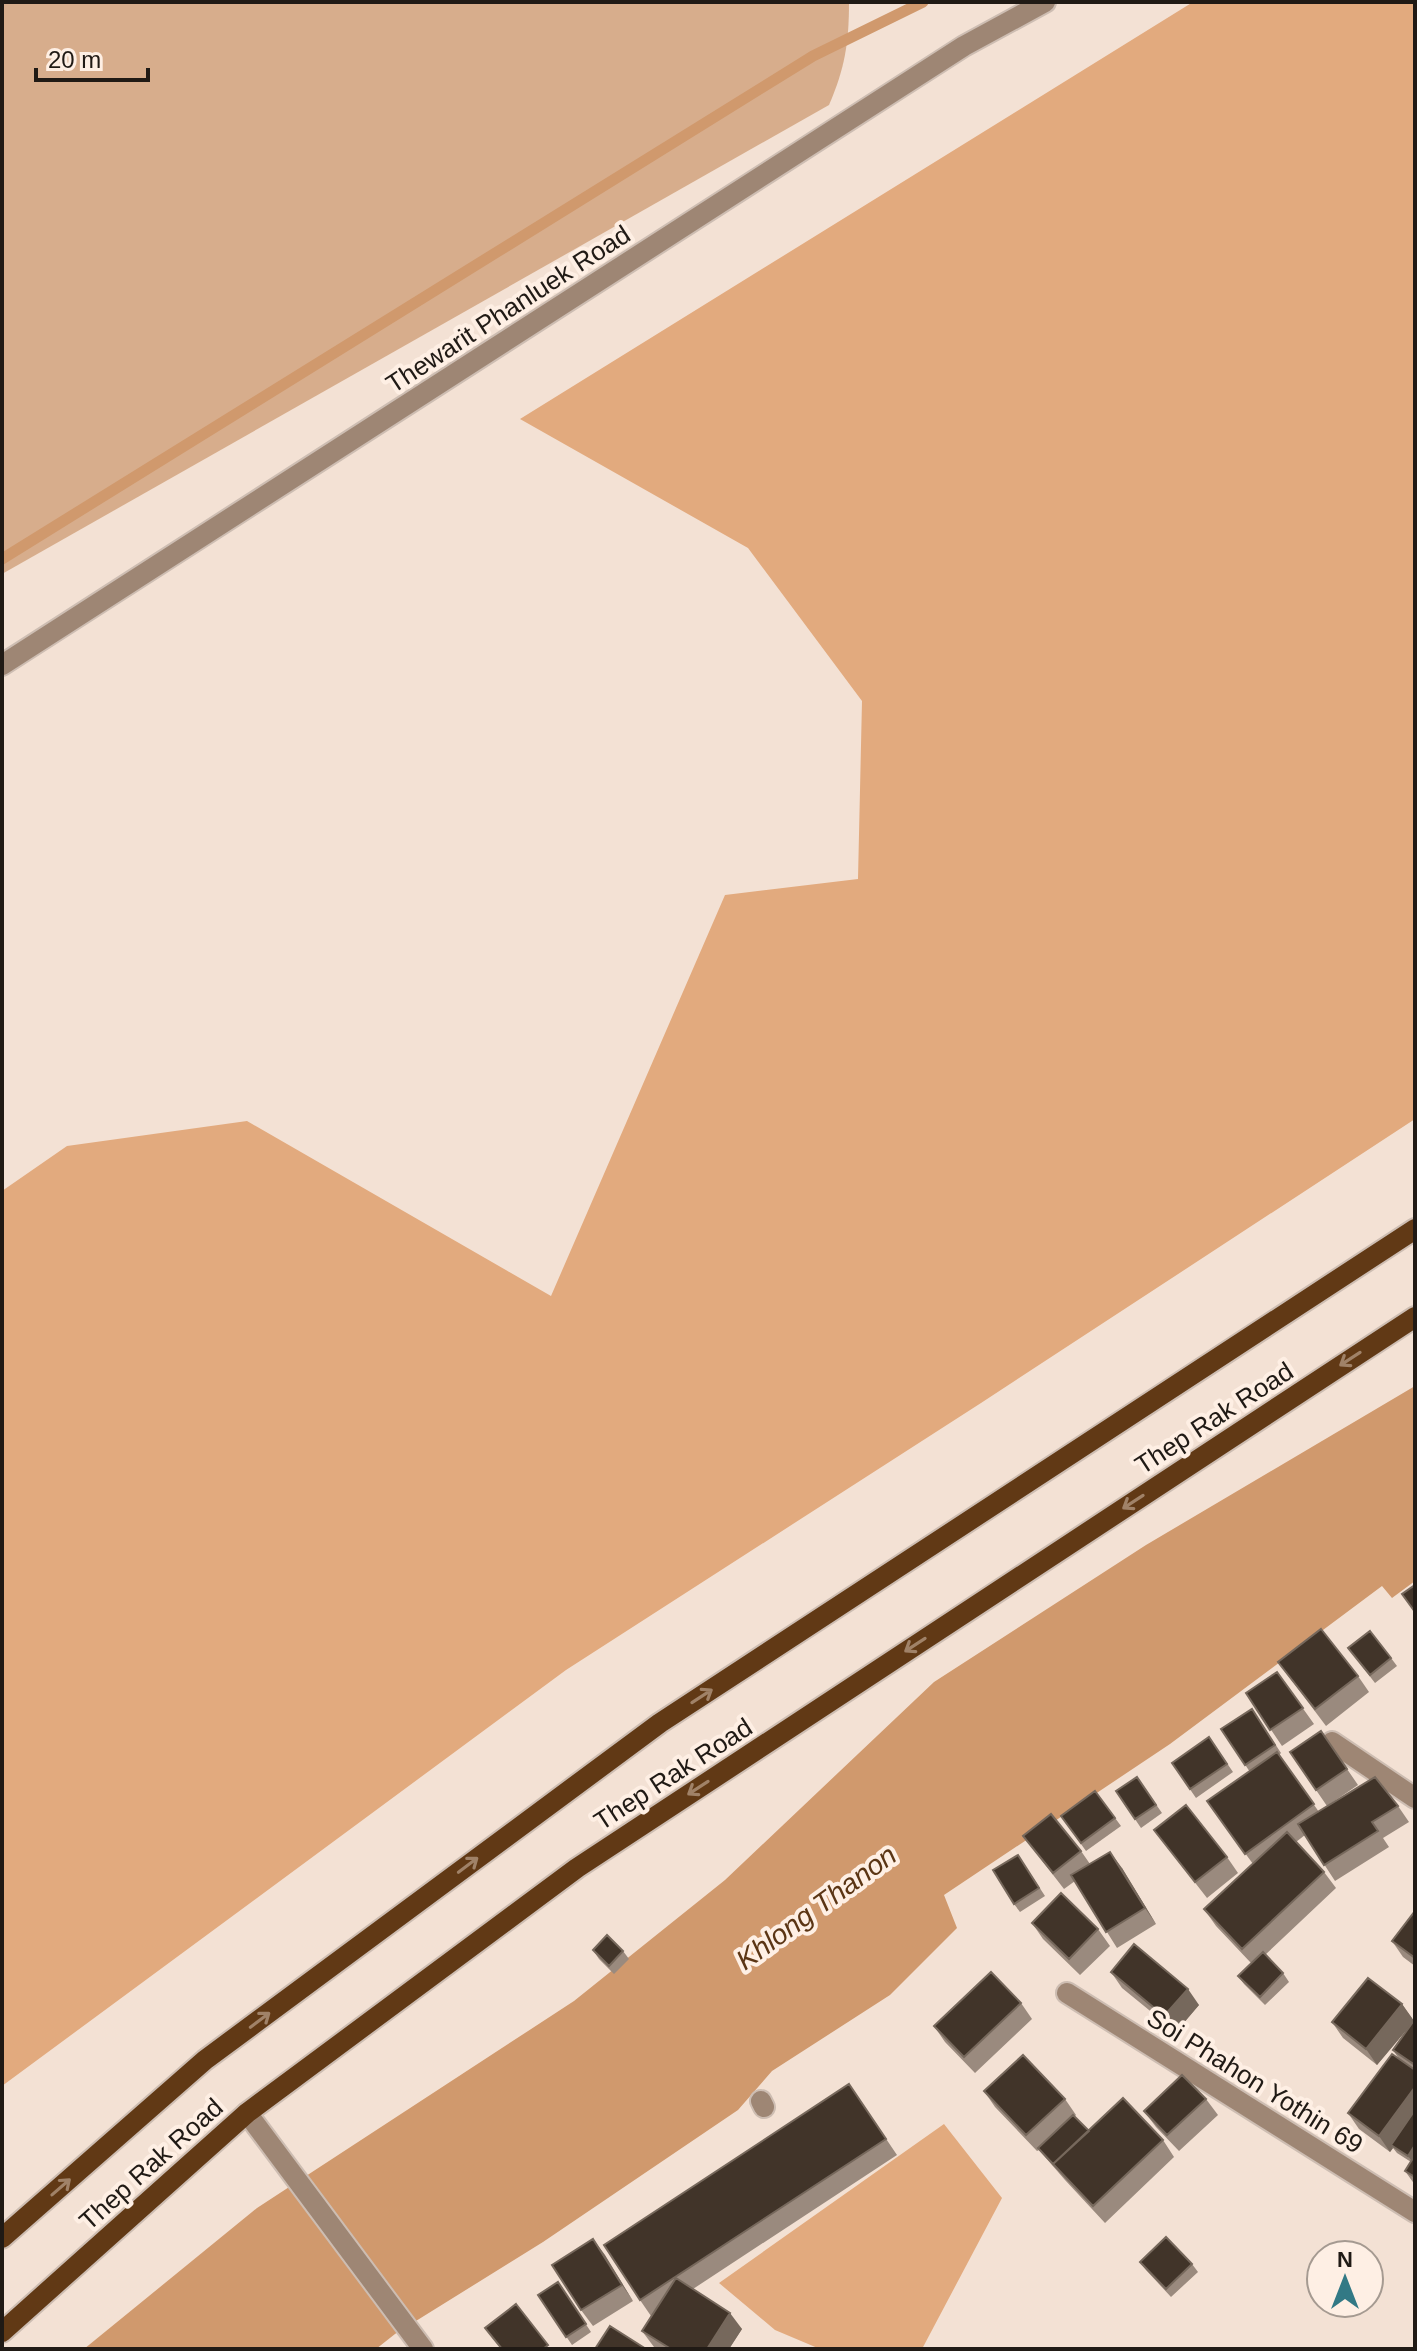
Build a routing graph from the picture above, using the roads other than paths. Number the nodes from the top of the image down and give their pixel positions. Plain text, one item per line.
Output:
1 (1045, 2) edge
2 (2, 665) edge
3 (1415, 1229) edge
4 (1415, 1317) edge
5 (1332, 1742) edge
6 (1415, 1798) edge
7 (1067, 1993) dead end
8 (247, 2113) junction
9 (1415, 2212) edge
10 (2, 2238) edge
11 (2, 2332) edge
12 (423, 2349) edge

1 - 2 street, Thewarit Phanluek Road
10 -> 3 main road, Thep Rak Road
4 -> 8 main road, Thep Rak Road
5 - 6 street
7 - 9 street, Soi Phahon Yothin 69
8 - 11 main road, Thep Rak Road
8 - 12 street

